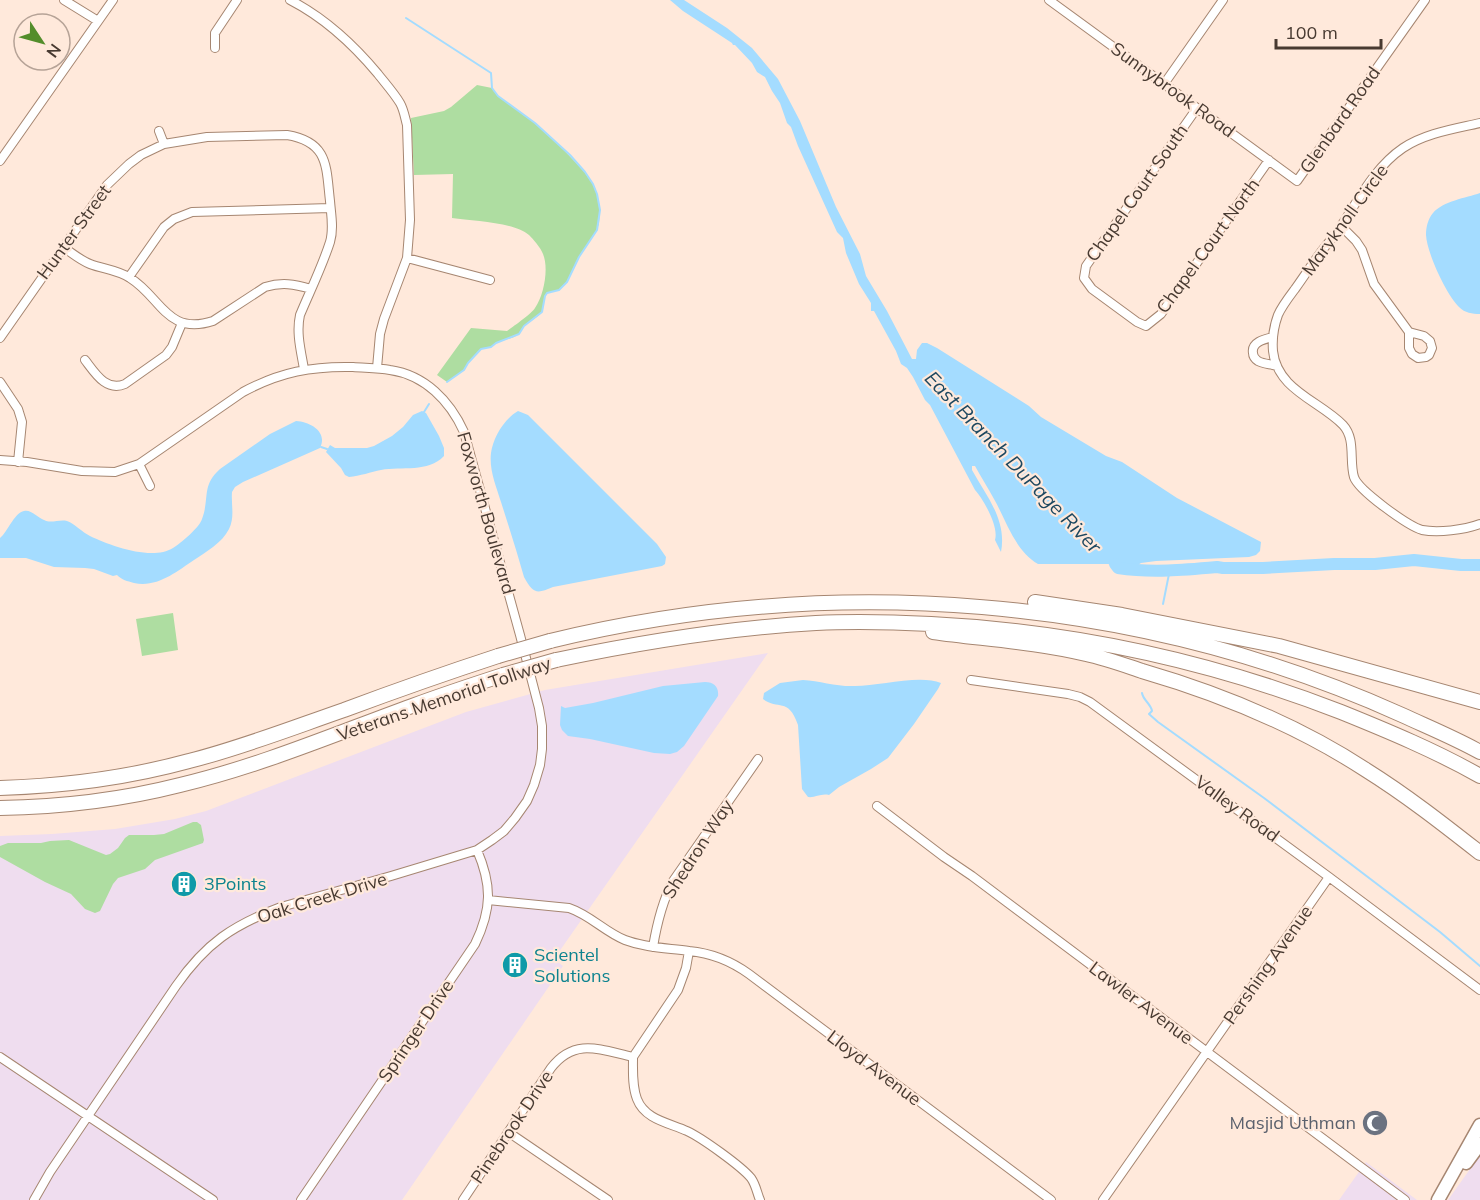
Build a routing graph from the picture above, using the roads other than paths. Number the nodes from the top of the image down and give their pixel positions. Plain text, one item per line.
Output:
1 (64, 0) edge
2 (113, 0) edge
3 (237, 0) edge
4 (290, 0) edge
5 (1049, 0) edge
6 (1223, 0) edge
7 (1424, 0) edge
8 (98, 21) junction
9 (215, 48) dead end
10 (1164, 84) junction
11 (1197, 108) junction
12 (1480, 123) edge
13 (159, 131) dead end
14 (164, 144) junction
15 (1269, 160) junction
16 (0, 161) edge
17 (1297, 181) joint
18 (330, 208) junction
19 (1341, 226) junction
20 (63, 247) junction
21 (407, 258) junction
22 (129, 277) junction
23 (490, 280) dead end
24 (311, 289) junction
25 (1113, 304) joint
26 (182, 323) junction
27 (1409, 333) dead end
28 (1273, 337) junction
29 (0, 338) edge
30 (85, 360) dead end
31 (1277, 366) junction
32 (377, 368) junction
33 (304, 369) junction
34 (0, 382) edge
35 (0, 460) edge
36 (18, 462) junction
37 (139, 464) junction
38 (150, 486) dead end
39 (1480, 524) edge
40 (938, 603) junction
41 (884, 622) junction
42 (532, 679) joint
43 (971, 680) dead end
44 (1480, 702) edge
45 (1480, 752) edge
46 (758, 759) dead end
47 (1480, 776) edge
48 (0, 788) edge
49 (877, 806) dead end
50 (0, 808) edge
51 (477, 850) junction
52 (1480, 853) edge
53 (1329, 877) junction
54 (488, 900) junction
55 (652, 947) junction
56 (689, 951) junction
57 (1480, 990) edge
58 (1207, 1052) junction
59 (0, 1057) edge
60 (633, 1057) junction
61 (88, 1116) junction
62 (1480, 1125) edge
63 (508, 1132) junction
64 (1480, 1144) edge
65 (35, 1200) edge
66 (213, 1200) edge
67 (301, 1200) edge
68 (463, 1200) edge
69 (608, 1200) edge
70 (760, 1200) edge
71 (1051, 1200) edge
72 (1103, 1200) edge
73 (1405, 1200) edge
74 (1438, 1200) edge

1 - 8 street
2 - 8 street
3 - 9 street
4 - 21 street
5 - 10 street, Sunnybrook Road
6 - 10 street
7 - 17 street, Glenbard Road
8 - 16 street
10 - 11 street, Sunnybrook Road
11 - 15 street, Sunnybrook Road
11 - 25 street, Chapel Court South
12 - 19 street, Maryknoll Circle
13 - 14 street
14 - 18 street, Hunter Street
14 - 20 street, Hunter Street
15 - 17 street, Sunnybrook Road
15 - 25 street, Chapel Court North
18 - 22 street
18 - 24 street, Hunter Street
19 - 27 street
19 - 28 street, Maryknoll Circle
20 - 22 street
20 - 29 street, Hunter Street
21 - 23 street
21 - 32 street
22 - 26 street
24 - 26 street
24 - 33 street, Hunter Street
26 - 30 street
28 - 31 street, Maryknoll Circle
28 - 31 street
31 - 39 street
32 - 33 street, Foxworth Boulevard
32 - 42 street, Foxworth Boulevard
33 - 37 street, Foxworth Boulevard
34 - 36 street
35 - 36 street, Foxworth Boulevard
36 - 37 street, Foxworth Boulevard
37 - 38 street
40 - 44 highway
40 - 45 highway, Veterans Memorial Tollway
40 - 48 highway, Veterans Memorial Tollway, bridge
41 - 47 highway, Veterans Memorial Tollway
41 - 50 highway, Veterans Memorial Tollway, bridge
41 - 52 highway
42 - 51 street, Oak Creek Drive
43 - 53 street, Valley Road
46 - 55 street, Shedron Way
49 - 58 street, Lawler Avenue
51 - 54 street, Springer Drive
51 - 61 street, Oak Creek Drive
53 - 57 street, Valley Road
53 - 58 street, Pershing Avenue
54 - 55 street, Lloyd Avenue
54 - 67 street, Springer Drive
55 - 56 street, Lloyd Avenue
56 - 60 street
56 - 71 street, Lloyd Avenue
58 - 72 street, Pershing Avenue
58 - 73 street, Lawler Avenue
59 - 61 street
60 - 63 street, Pinebrook Drive
60 - 70 street
61 - 65 street, Oak Creek Drive
61 - 66 street
62 - 74 main road
63 - 68 street, Pinebrook Drive
63 - 69 street
64 - 74 main road

